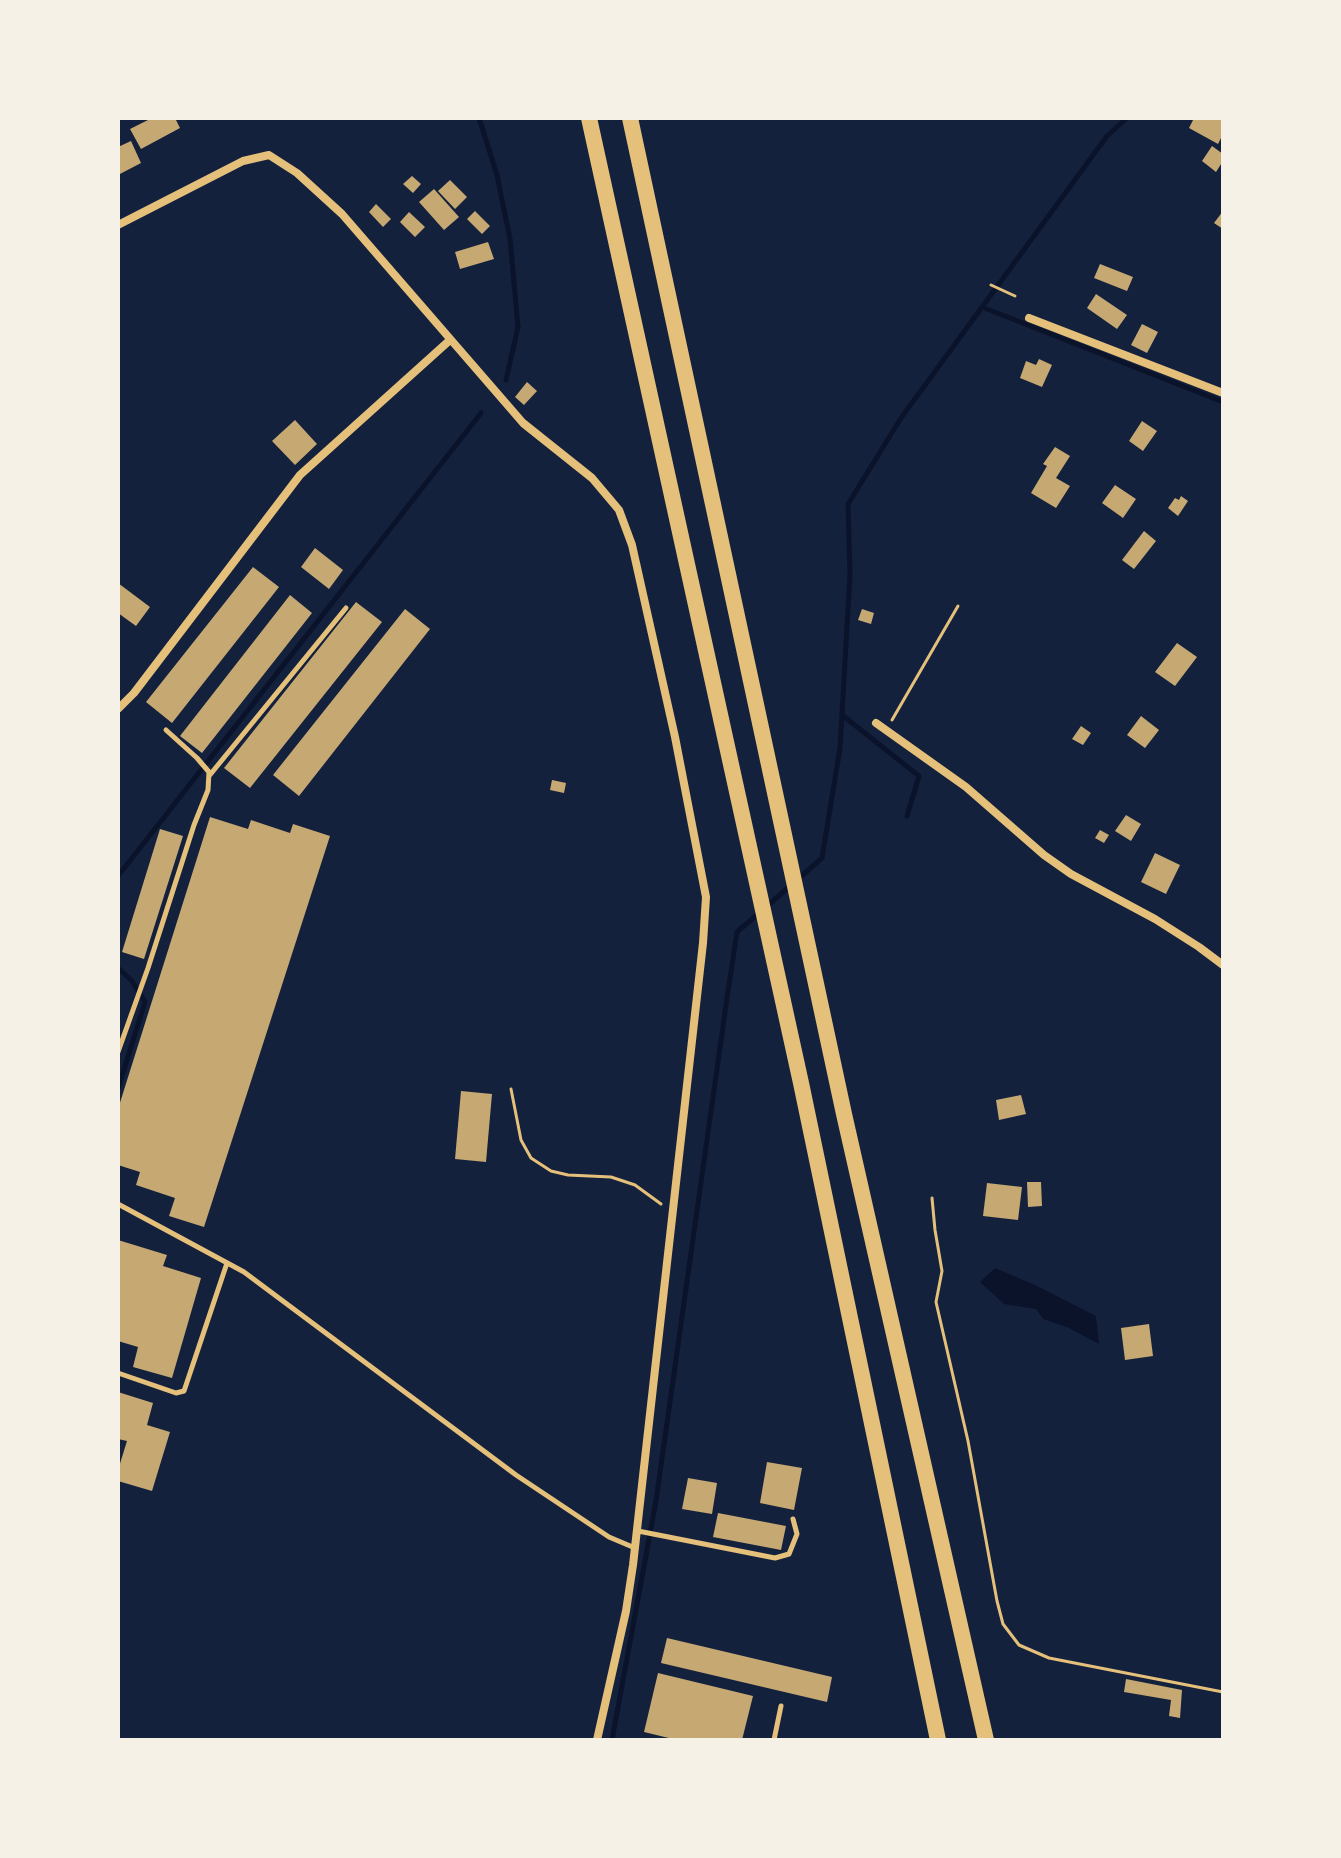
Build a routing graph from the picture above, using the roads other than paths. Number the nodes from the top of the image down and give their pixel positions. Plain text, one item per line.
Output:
1 (589, 118) edge
2 (630, 118) edge
3 (118, 225) edge
4 (1029, 318) dead end
5 (450, 340) junction
6 (1223, 393) edge
7 (346, 608) dead end
8 (118, 709) edge
9 (876, 723) dead end
10 (166, 730) dead end
11 (209, 774) junction
12 (1223, 965) edge
13 (118, 1052) edge
14 (118, 1204) edge
15 (227, 1263) junction
16 (118, 1373) edge
17 (793, 1519) dead end
18 (638, 1531) junction
19 (636, 1548) junction
20 (781, 1706) dead end
21 (597, 1740) edge
22 (774, 1740) edge
23 (938, 1740) edge
24 (986, 1740) edge

1 - 23 highway
2 - 24 highway
3 - 5 street
4 - 6 street
5 - 8 street
5 - 18 street
7 - 11 lane
9 - 12 street
10 - 11 lane
11 - 13 lane
14 - 15 lane
15 - 16 lane
15 - 19 lane
17 - 18 lane
18 - 19 street
19 - 21 street
20 - 22 lane

